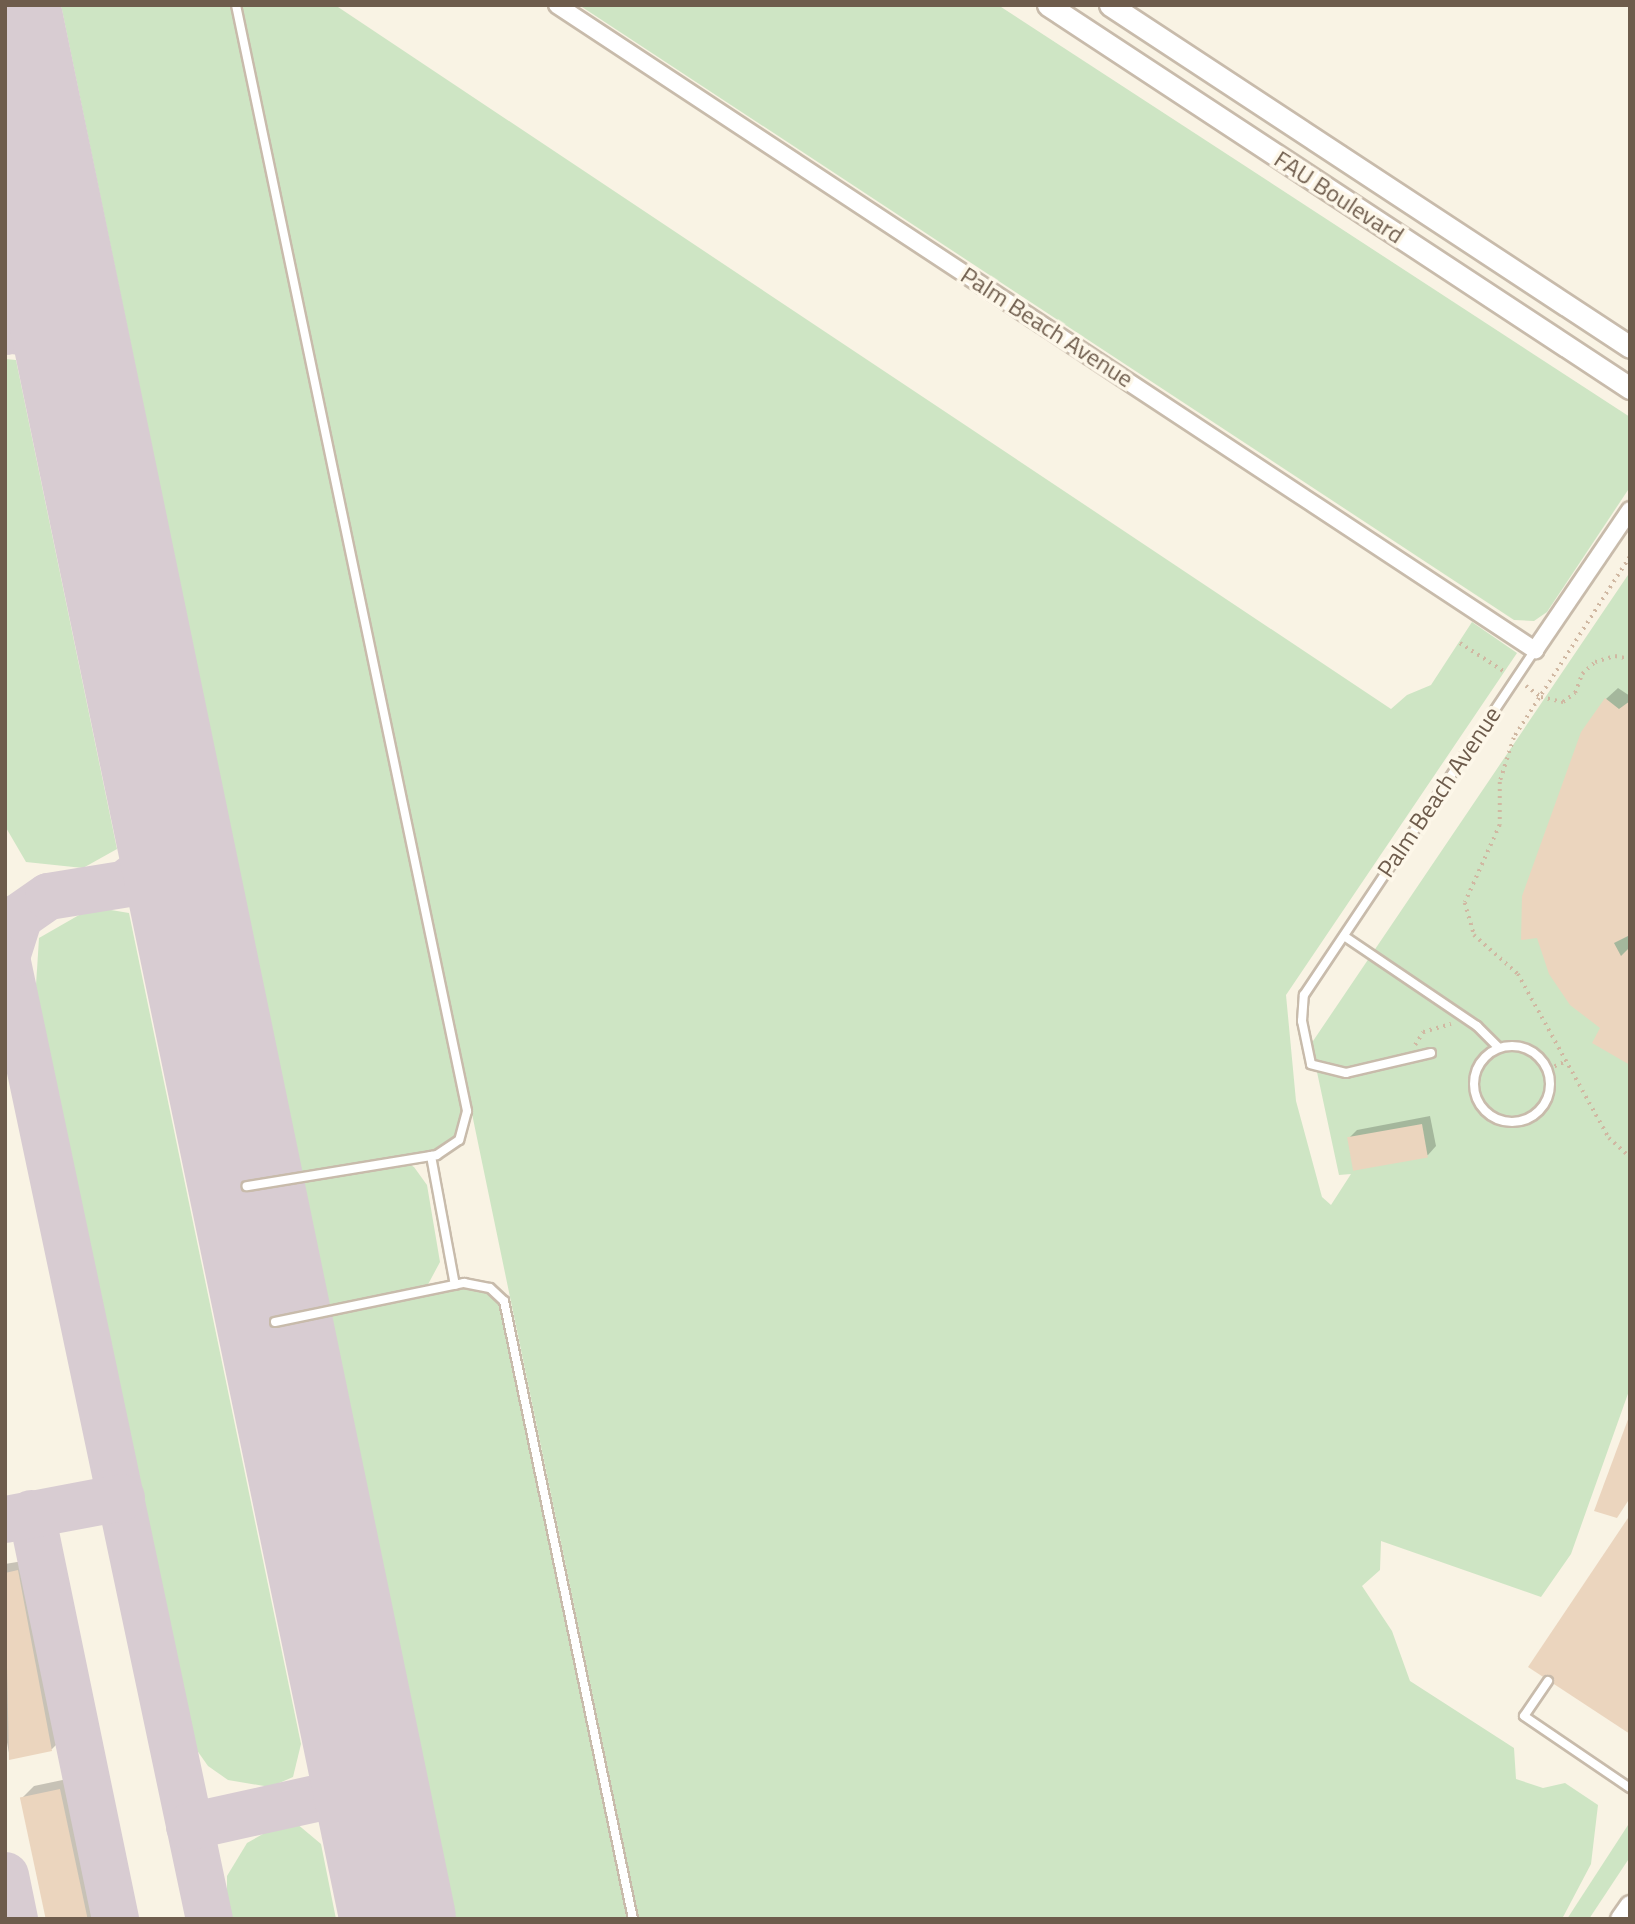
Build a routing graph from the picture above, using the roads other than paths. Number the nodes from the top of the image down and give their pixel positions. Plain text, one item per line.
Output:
1 (236, 5) edge
2 (558, 5) edge
3 (1110, 5) edge
4 (1062, 9) edge
5 (1630, 347) edge
6 (1630, 388) edge
7 (1630, 510) edge
8 (1535, 650) junction
9 (1344, 936) junction
10 (1499, 1048) junction
11 (1432, 1053) dead end
12 (431, 1156) junction
13 (247, 1186) dead end
14 (455, 1284) junction
15 (275, 1322) dead end
16 (1548, 1681) dead end
17 (1630, 1788) edge
18 (1630, 1906) edge
19 (633, 1919) edge
20 (1621, 1919) edge

1 - 12 lane
2 - 8 street, Palm Beach Avenue
3 - 5 street, FAU Boulevard
4 - 6 street, FAU Boulevard
7 - 8 street, Palm Beach Avenue
8 - 9 lane, Palm Beach Avenue
9 - 10 lane
9 - 11 lane, Palm Beach Avenue
10 - 10 lane
12 - 13 lane
12 - 14 lane
14 - 15 lane
14 - 19 lane
16 - 17 lane
18 - 20 street

